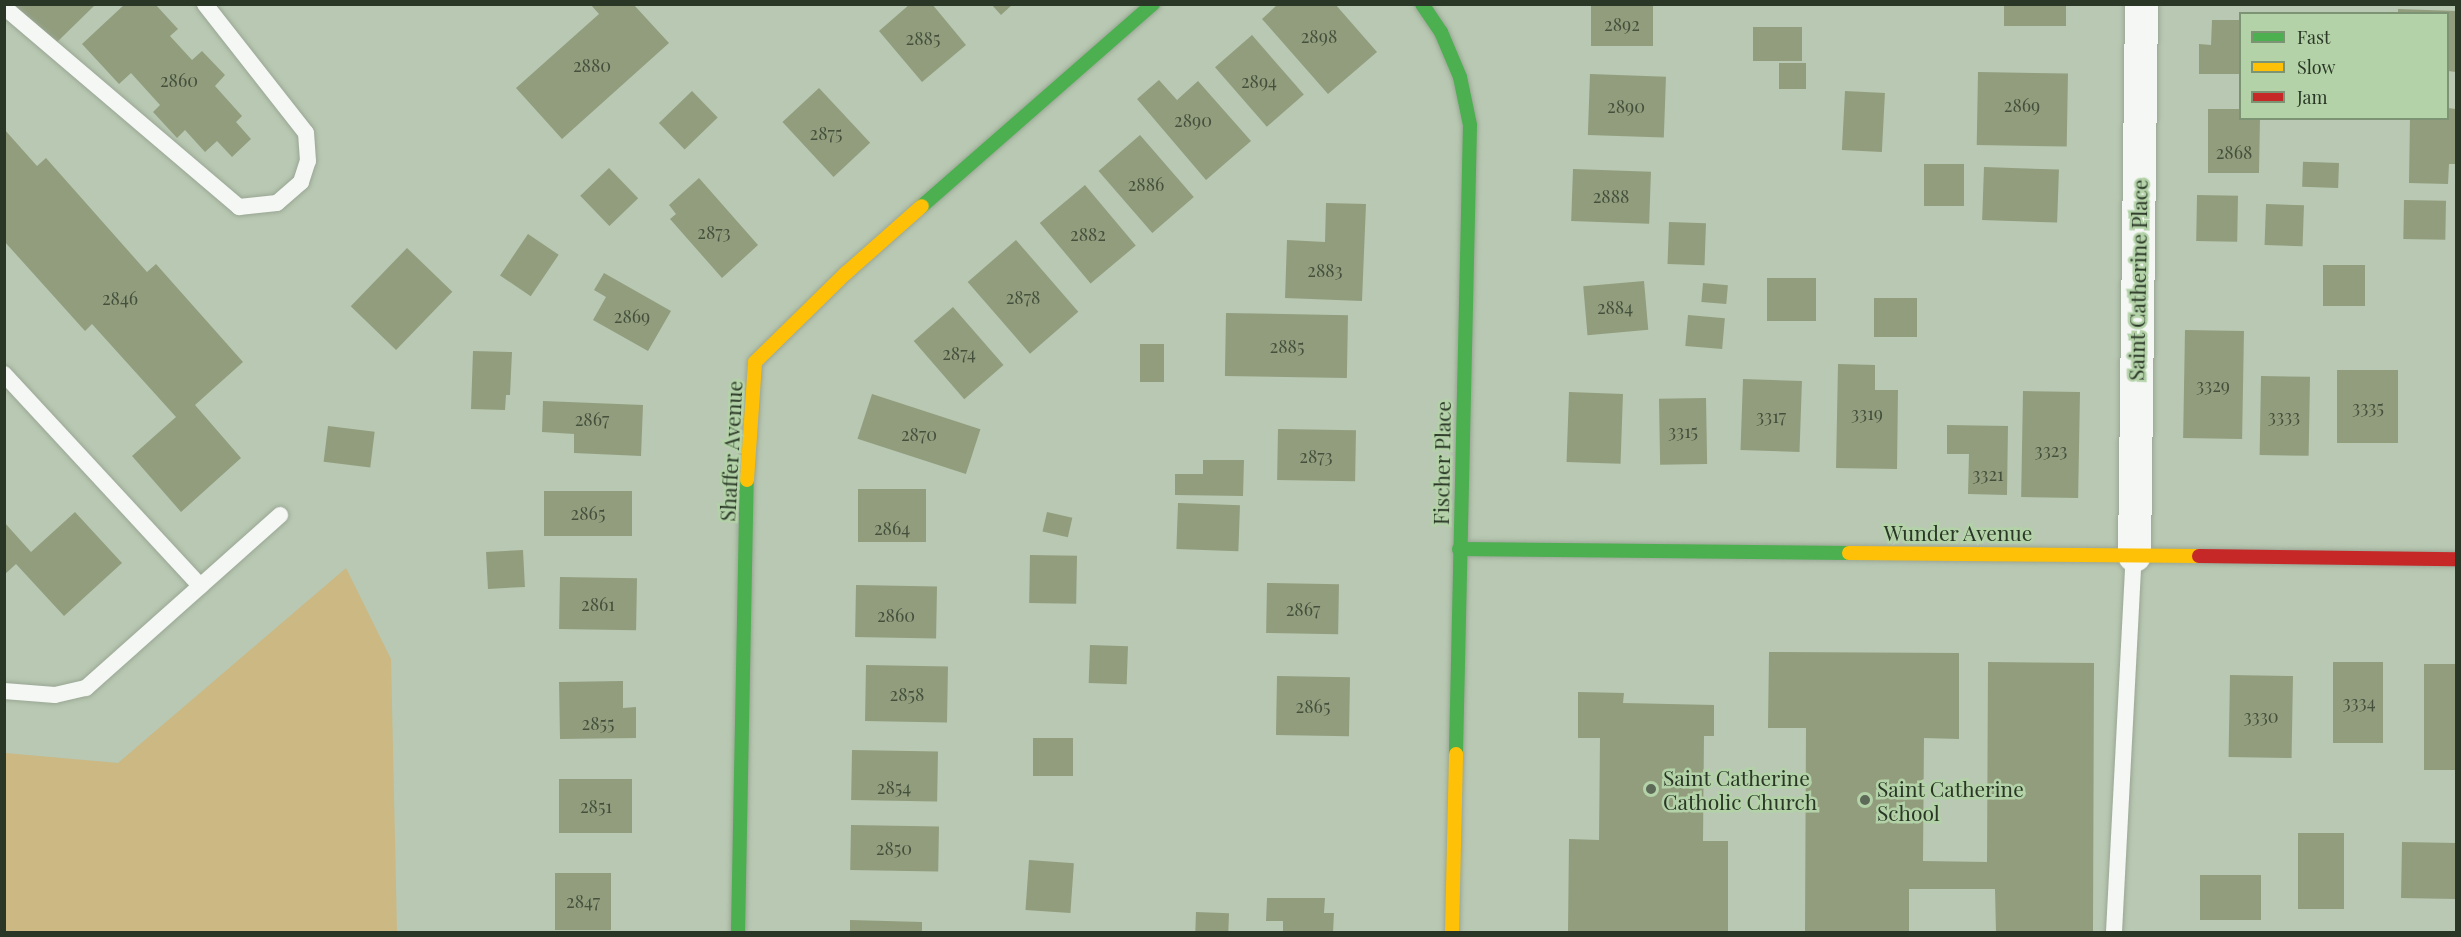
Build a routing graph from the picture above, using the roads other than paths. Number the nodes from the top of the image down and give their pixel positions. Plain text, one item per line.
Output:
1 (205, 4) edge
2 (1153, 4) edge
3 (1422, 4) edge
4 (2141, 4) edge
5 (4, 8) edge
6 (4, 374) edge
7 (280, 515) dead end
8 (1460, 549) junction
9 (2134, 555) junction
10 (2457, 559) edge
11 (200, 586) junction
12 (4, 691) edge
13 (738, 933) edge
14 (1452, 933) edge
15 (2114, 933) edge

1 - 5 lane
2 - 13 street, Shaffer Avenue
3 - 8 street, Fischer Place
4 - 9 street, Saint Catherine Place
6 - 11 lane
7 - 11 lane
8 - 9 street, Wunder Avenue
8 - 14 street, Fischer Place
9 - 10 street, Wunder Avenue
9 - 15 lane
11 - 12 lane

